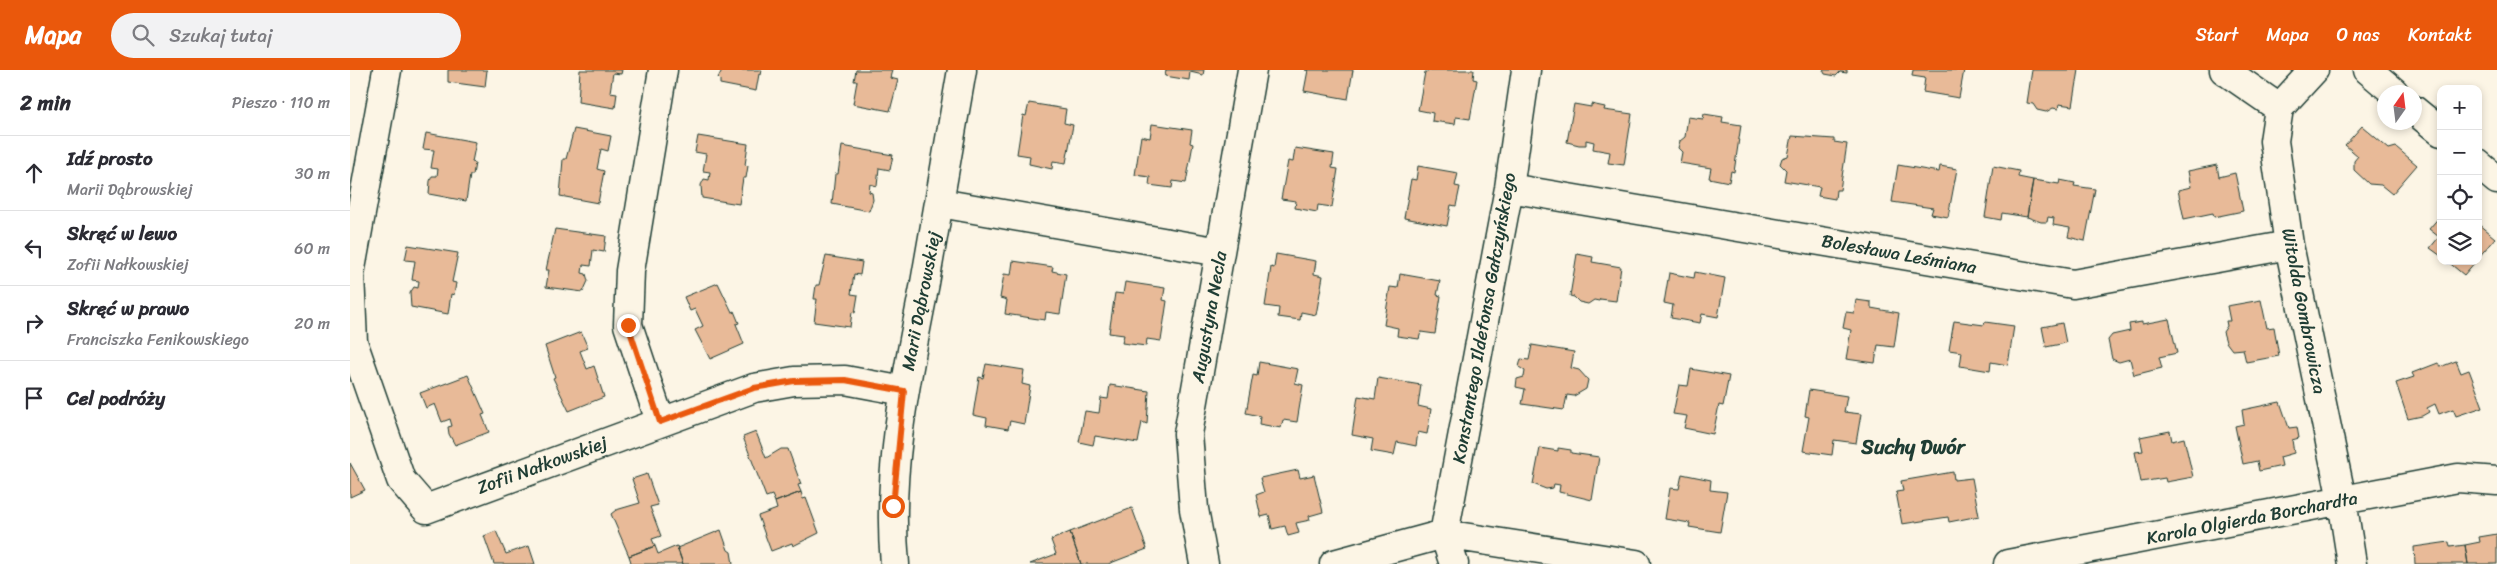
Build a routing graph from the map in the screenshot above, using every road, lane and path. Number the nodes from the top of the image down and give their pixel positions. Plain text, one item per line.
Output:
1 (387, 70) edge
2 (663, 70) edge
3 (962, 70) edge
4 (1252, 70) edge
5 (1526, 70) edge
6 (2224, 70) edge
7 (2314, 70) edge
8 (2368, 70) edge
9 (2386, 85) edge
10 (2279, 108) junction
11 (2422, 117) edge
12 (2439, 130) edge
13 (2482, 167) edge
14 (2497, 180) edge
15 (1509, 188) junction
16 (940, 204) junction
17 (2289, 245) junction
18 (1220, 252) junction
19 (350, 274) edge
20 (904, 391) junction
21 (660, 422) junction
22 (2497, 481) edge
23 (2342, 500) junction
24 (1444, 534) junction
25 (2087, 557) edge
26 (895, 564) edge
27 (1204, 564) edge
28 (1334, 564) edge
29 (1454, 564) edge
30 (1636, 564) edge
31 (2008, 564) edge
32 (2352, 564) edge

1 - 19 street, Zofii Nałkowskiej
2 - 21 street
3 - 16 street, Marii Dąbrowskiej
4 - 18 street, Augustyna Necla
5 - 15 street, Konstantego Ildefonsa Gałczyńskiego
6 - 10 street
7 - 10 street
8 - 9 street
10 - 17 street, Witolda Gombrowicza
11 - 12 street
13 - 14 street
15 - 17 street, Bolesława Leśmiana
15 - 24 street, Konstantego Ildefonsa Gałczyńskiego
16 - 18 street
16 - 20 street, Marii Dąbrowskiej
17 - 23 street, Witolda Gombrowicza
18 - 27 street, Augustyna Necla
19 - 21 street, Zofii Nałkowskiej
20 - 21 street, Zofii Nałkowskiej
20 - 26 street, Marii Dąbrowskiej
22 - 23 street, Karola Olgierda Borchardta
23 - 25 street, Karola Olgierda Borchardta
23 - 32 street, Witolda Gombrowicza
24 - 28 street
24 - 29 street, Konstantego Ildefonsa Gałczyńskiego
24 - 30 street
25 - 31 street, Karola Olgierda Borchardta

